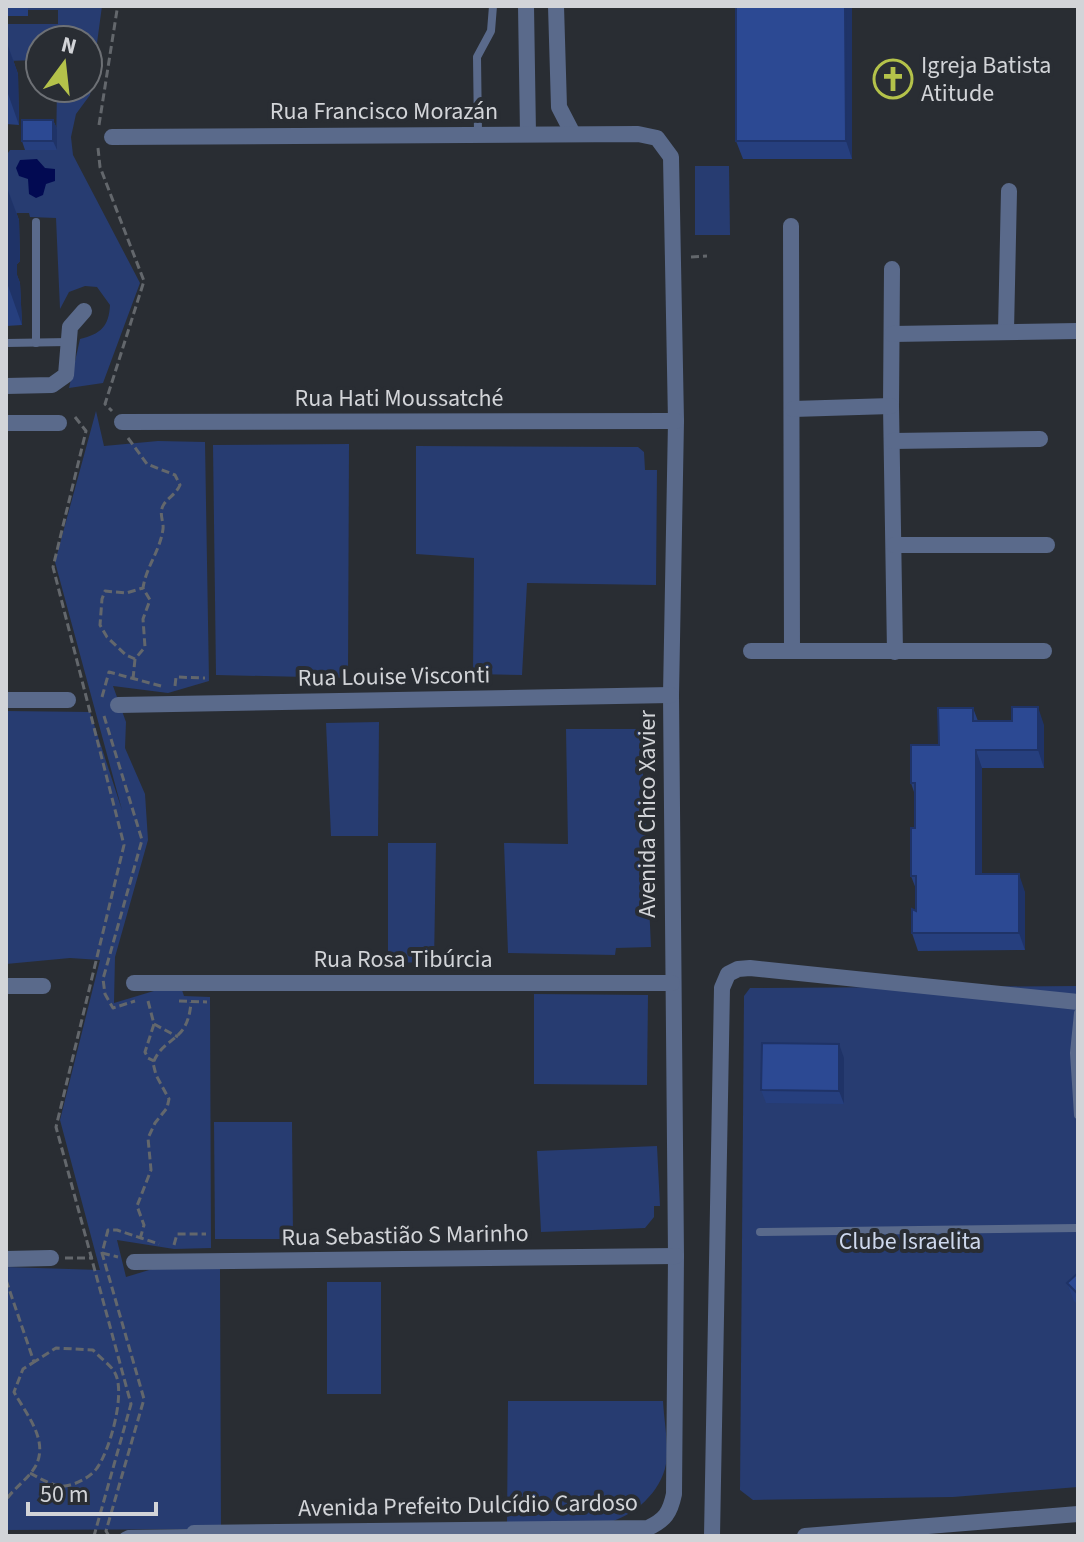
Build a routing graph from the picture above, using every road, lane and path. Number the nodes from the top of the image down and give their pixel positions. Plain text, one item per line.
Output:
1 (493, 6) edge
2 (526, 6) edge
3 (556, 6) edge
4 (117, 10) dead end
5 (478, 133) junction
6 (528, 134) junction
7 (573, 134) junction
8 (103, 136) junction
9 (657, 138) joint
10 (1009, 191) dead end
11 (36, 222) dead end
12 (791, 226) dead end
13 (892, 269) dead end
14 (84, 311) dead end
15 (1006, 331) junction
16 (1078, 331) edge
17 (892, 334) junction
18 (71, 342) junction
19 (6, 343) edge
20 (36, 343) junction
21 (6, 386) edge
22 (891, 406) junction
23 (793, 409) junction
24 (676, 421) junction
25 (122, 422) junction
26 (6, 423) edge
27 (59, 423) joint
28 (1040, 439) dead end
29 (892, 441) junction
30 (894, 545) junction
31 (1047, 545) dead end
32 (143, 588) junction
33 (792, 650) junction
34 (751, 651) dead end
35 (1044, 651) dead end
36 (895, 652) junction
37 (135, 659) junction
38 (205, 678) dead end
39 (133, 679) junction
40 (671, 695) junction
41 (6, 700) edge
42 (68, 700) dead end
43 (108, 707) junction
44 (134, 983) dead end
45 (672, 983) junction
46 (6, 986) edge
47 (43, 986) dead end
48 (178, 993) dead end
49 (147, 998) dead end
50 (136, 1001) dead end
51 (191, 1002) junction
52 (207, 1002) dead end
53 (1078, 1002) edge
54 (1078, 1013) edge
55 (154, 1024) junction
56 (178, 1037) junction
57 (154, 1061) junction
58 (1078, 1115) edge
59 (1078, 1228) edge
60 (760, 1232) dead end
61 (206, 1234) dead end
62 (140, 1239) junction
63 (676, 1256) junction
64 (51, 1258) joint
65 (93, 1258) junction
66 (6, 1259) edge
67 (134, 1262) dead end
68 (6, 1280) edge
69 (34, 1362) junction
70 (30, 1473) junction
71 (674, 1494) joint
72 (6, 1500) edge
73 (1078, 1514) edge
74 (192, 1534) edge
75 (94, 1536) edge
76 (109, 1536) edge
77 (124, 1536) edge
78 (712, 1536) edge
79 (805, 1536) edge

1 - 5 lane
2 - 6 street
3 - 7 street
4 - 8 path
5 - 6 street, Rua Francisco Morazán
5 - 8 street, Rua Francisco Morazán
6 - 7 street, Rua Francisco Morazán
7 - 9 street, Rua Francisco Morazán
8 - 25 path
9 - 24 street, Avenida Chico Xavier
10 - 15 street
11 - 20 lane
12 - 23 street
13 - 17 street
14 - 18 street
15 - 16 street
15 - 17 street
17 - 22 street
18 - 20 lane
18 - 21 street
19 - 20 lane
22 - 23 street
22 - 29 street
23 - 33 street
24 - 25 street, Rua Hati Moussatché
24 - 40 street, Avenida Chico Xavier
25 - 32 path
26 - 27 street
27 - 65 path
28 - 29 street
29 - 30 street
30 - 31 street
30 - 36 street
32 - 37 path
32 - 37 path
33 - 34 street
33 - 36 street
35 - 36 street
37 - 39 path
38 - 39 path
39 - 43 path
40 - 43 street, Rua Louise Visconti
40 - 45 street, Avenida Chico Xavier
41 - 42 street
43 - 50 path
44 - 45 street, Rua Rosa Tibúrcia
45 - 63 street, Avenida Chico Xavier
46 - 47 street
48 - 51 path
49 - 55 path
51 - 52 path
51 - 56 path
53 - 78 street
54 - 58 lane
55 - 56 path
55 - 57 path
56 - 57 path
57 - 62 path
59 - 60 lane
61 - 62 path
62 - 76 path
63 - 67 street, Rua Sebastião S Marinho
63 - 71 street, Avenida Chico Xavier
64 - 65 path
64 - 66 street
65 - 75 path
68 - 69 path
69 - 70 path
69 - 70 path
70 - 72 path
71 - 74 street, Avenida Prefeito Dulcídio Cardoso
73 - 79 street
74 - 77 lane

